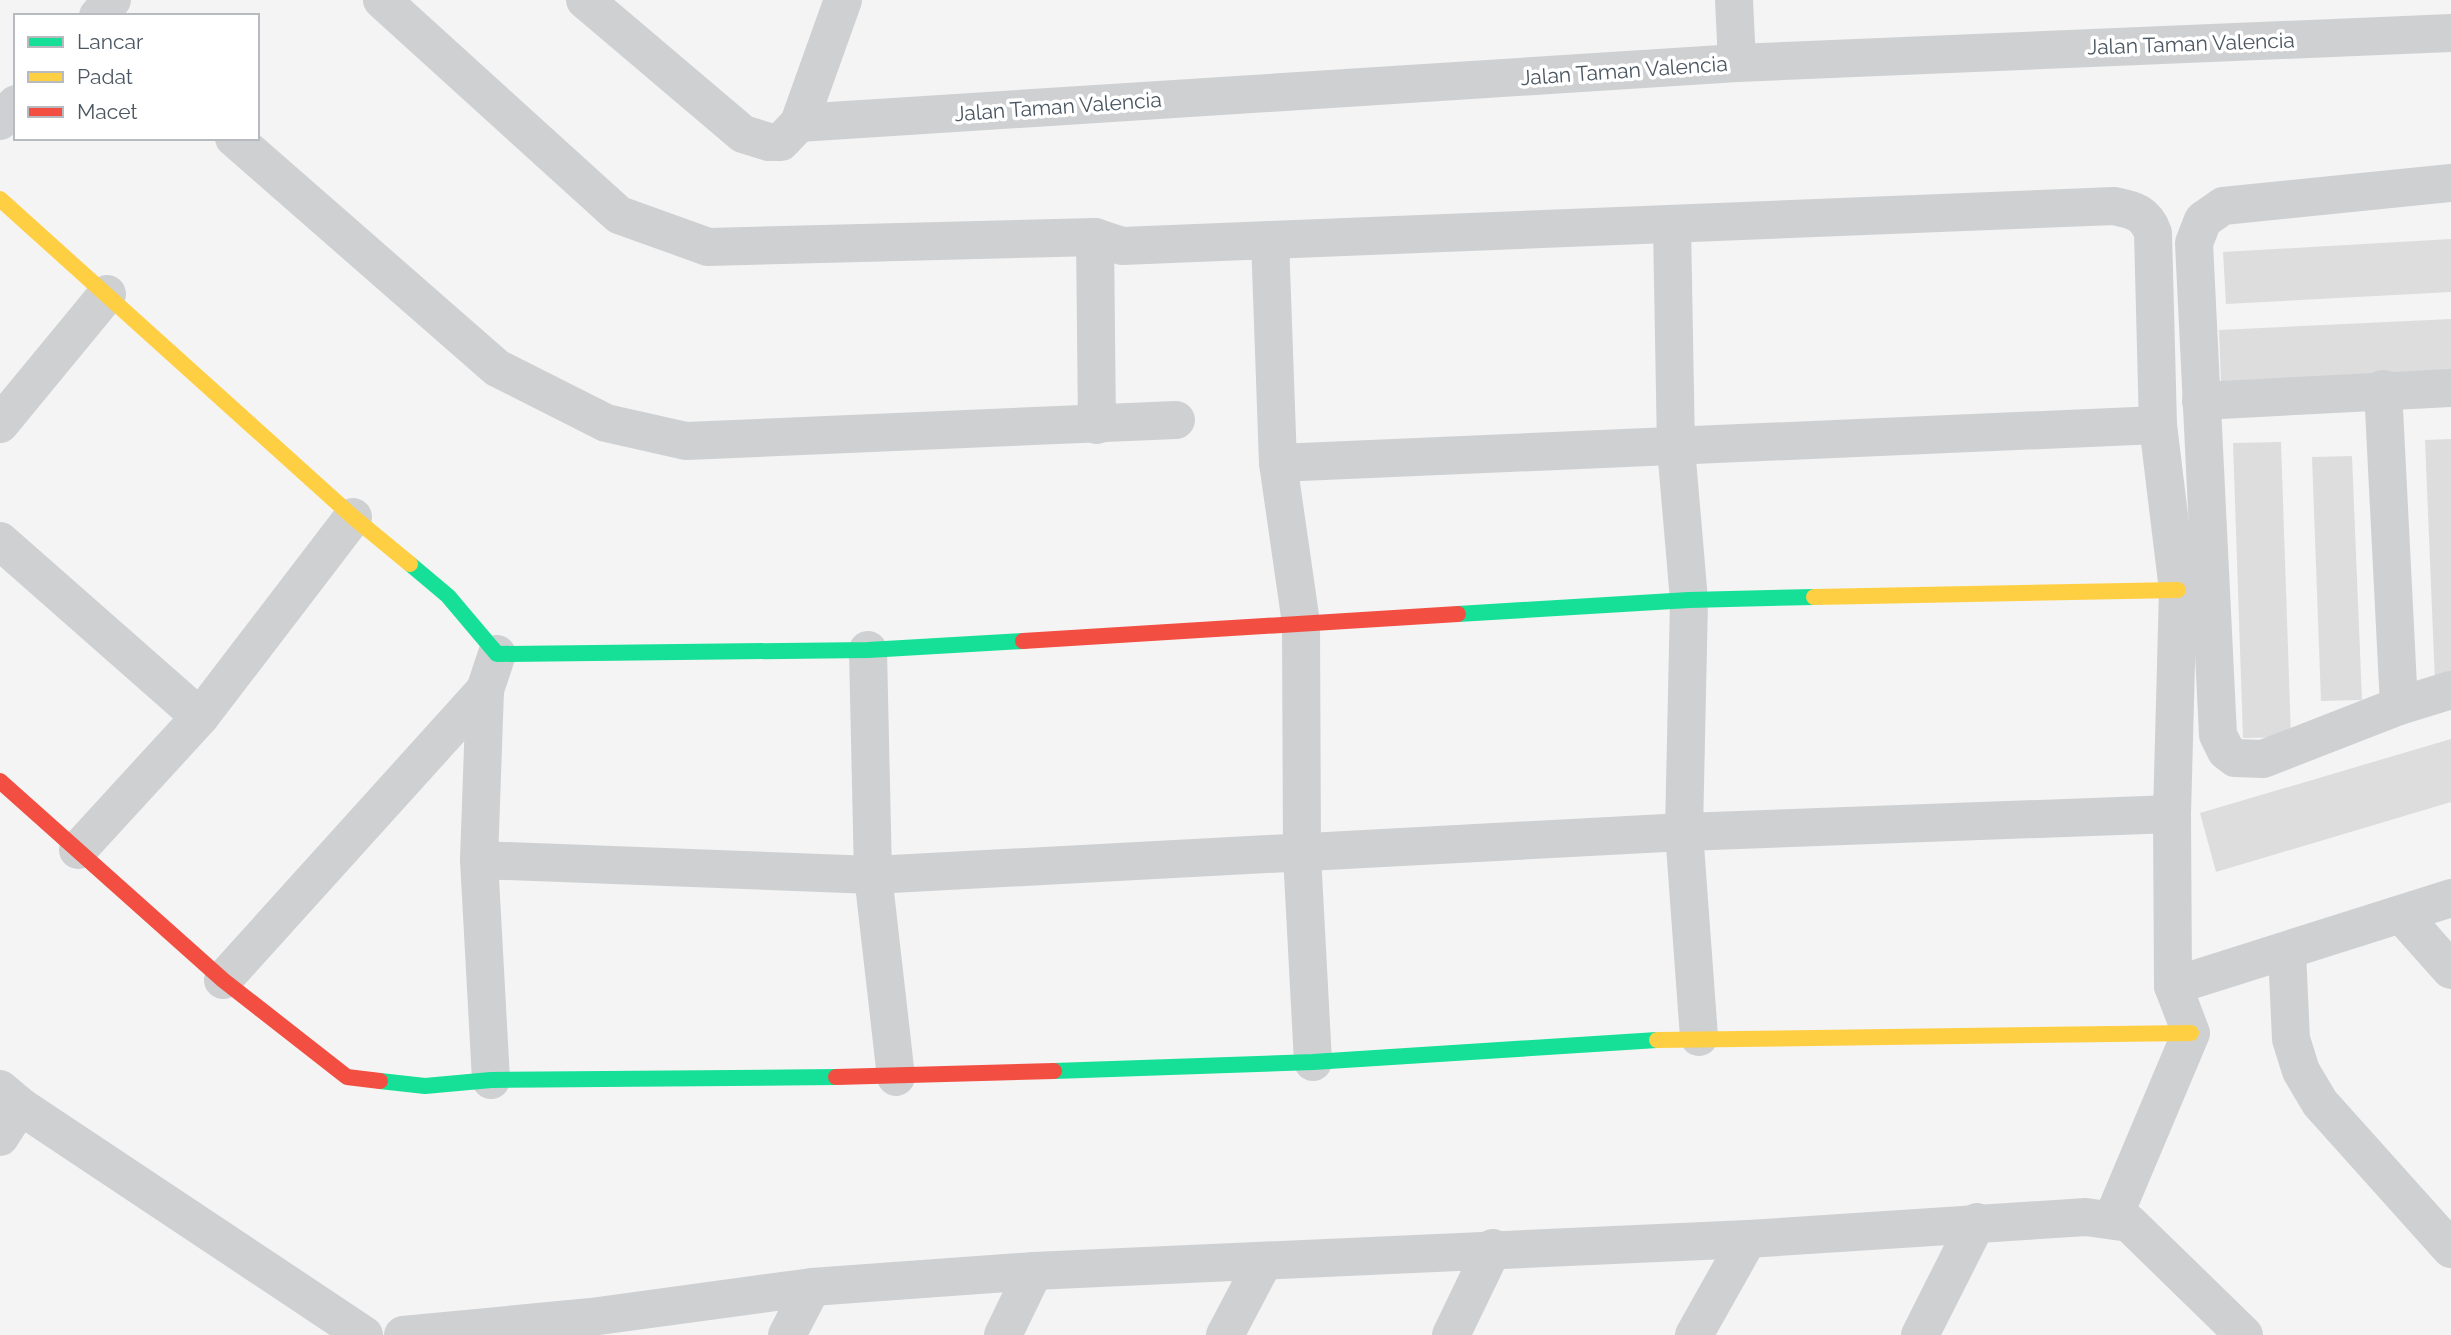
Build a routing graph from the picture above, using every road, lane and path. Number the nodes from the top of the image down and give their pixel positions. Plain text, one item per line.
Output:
1 (112, 0) edge
2 (382, 0) edge
3 (585, 0) edge
4 (843, 0) edge
5 (1734, 0) edge
6 (100, 14) edge
7 (2451, 33) edge
8 (1737, 64) junction
9 (14, 106) edge
10 (0, 121) edge
11 (799, 123) junction
12 (236, 140) edge
13 (2451, 183) edge
14 (0, 199) edge
15 (1672, 226) junction
16 (1095, 237) junction
17 (1270, 240) junction
18 (107, 294) junction
19 (2451, 388) edge
20 (2383, 389) junction
21 (2201, 401) junction
22 (1176, 420) dead end
23 (0, 424) edge
24 (1097, 425) junction
25 (2158, 425) junction
26 (1676, 448) junction
27 (1278, 463) junction
28 (353, 517) junction
29 (0, 541) edge
30 (2178, 590) junction
31 (1689, 600) junction
32 (1301, 623) junction
33 (867, 650) junction
34 (497, 654) junction
35 (485, 690) junction
36 (2451, 690) edge
37 (2399, 706) junction
38 (200, 717) junction
39 (0, 781) edge
40 (2172, 814) junction
41 (1684, 832) junction
42 (78, 850) junction
43 (1303, 855) junction
44 (479, 860) junction
45 (873, 875) junction
46 (2451, 898) edge
47 (2402, 915) junction
48 (2287, 952) junction
49 (2451, 970) edge
50 (223, 980) junction
51 (2173, 986) junction
52 (2190, 1033) junction
53 (1699, 1037) junction
54 (1313, 1062) junction
55 (895, 1077) junction
56 (491, 1080) junction
57 (10, 1097) edge
58 (0, 1137) edge
59 (2113, 1219) junction
60 (1977, 1222) junction
61 (1748, 1239) junction
62 (1493, 1248) junction
63 (2451, 1249) edge
64 (1264, 1261) junction
65 (1034, 1271) junction
66 (812, 1287) junction
67 (586, 1326) edge
68 (1924, 1333) edge
69 (364, 1335) edge
70 (403, 1335) edge
71 (787, 1335) edge
72 (1003, 1335) edge
73 (1225, 1335) edge
74 (1451, 1335) edge
75 (1694, 1335) edge
76 (2244, 1335) edge

1 - 6 street
2 - 16 street
3 - 11 street
4 - 11 street
5 - 8 street
7 - 8 street, Jalan Taman Valencia
8 - 11 street, Jalan Taman Valencia
9 - 10 street
12 - 24 street
13 - 21 street
14 - 18 street
15 - 17 street
15 - 25 street
15 - 26 street
16 - 17 street
16 - 24 street
17 - 27 street
18 - 23 street
18 - 28 street
19 - 20 street
20 - 21 street
20 - 37 street
21 - 37 street
22 - 24 street
25 - 26 street
25 - 30 street
26 - 27 street
26 - 31 street
27 - 32 street
28 - 34 street
28 - 38 street
29 - 38 street
30 - 31 street
30 - 40 street
31 - 32 street
31 - 41 street
32 - 33 street
32 - 43 street
33 - 34 street
33 - 45 street
34 - 35 street
35 - 44 street
35 - 50 street
36 - 37 street
38 - 42 street
39 - 42 street
40 - 41 street
40 - 51 street
41 - 43 street
41 - 53 street
42 - 50 street
43 - 45 street
43 - 54 street
44 - 45 street
44 - 56 street
45 - 55 street
46 - 47 street
47 - 48 street
47 - 49 street
48 - 51 street
48 - 63 street
50 - 56 street
51 - 52 street
52 - 53 street
52 - 59 street
53 - 54 street
54 - 55 street
55 - 56 street
57 - 58 street
57 - 69 street
59 - 60 street
59 - 76 street
60 - 61 street
60 - 68 street
61 - 62 street
61 - 75 street
62 - 64 street
62 - 74 street
64 - 65 street
64 - 73 street
65 - 66 street
65 - 72 street
66 - 67 street
66 - 71 street
67 - 70 street

